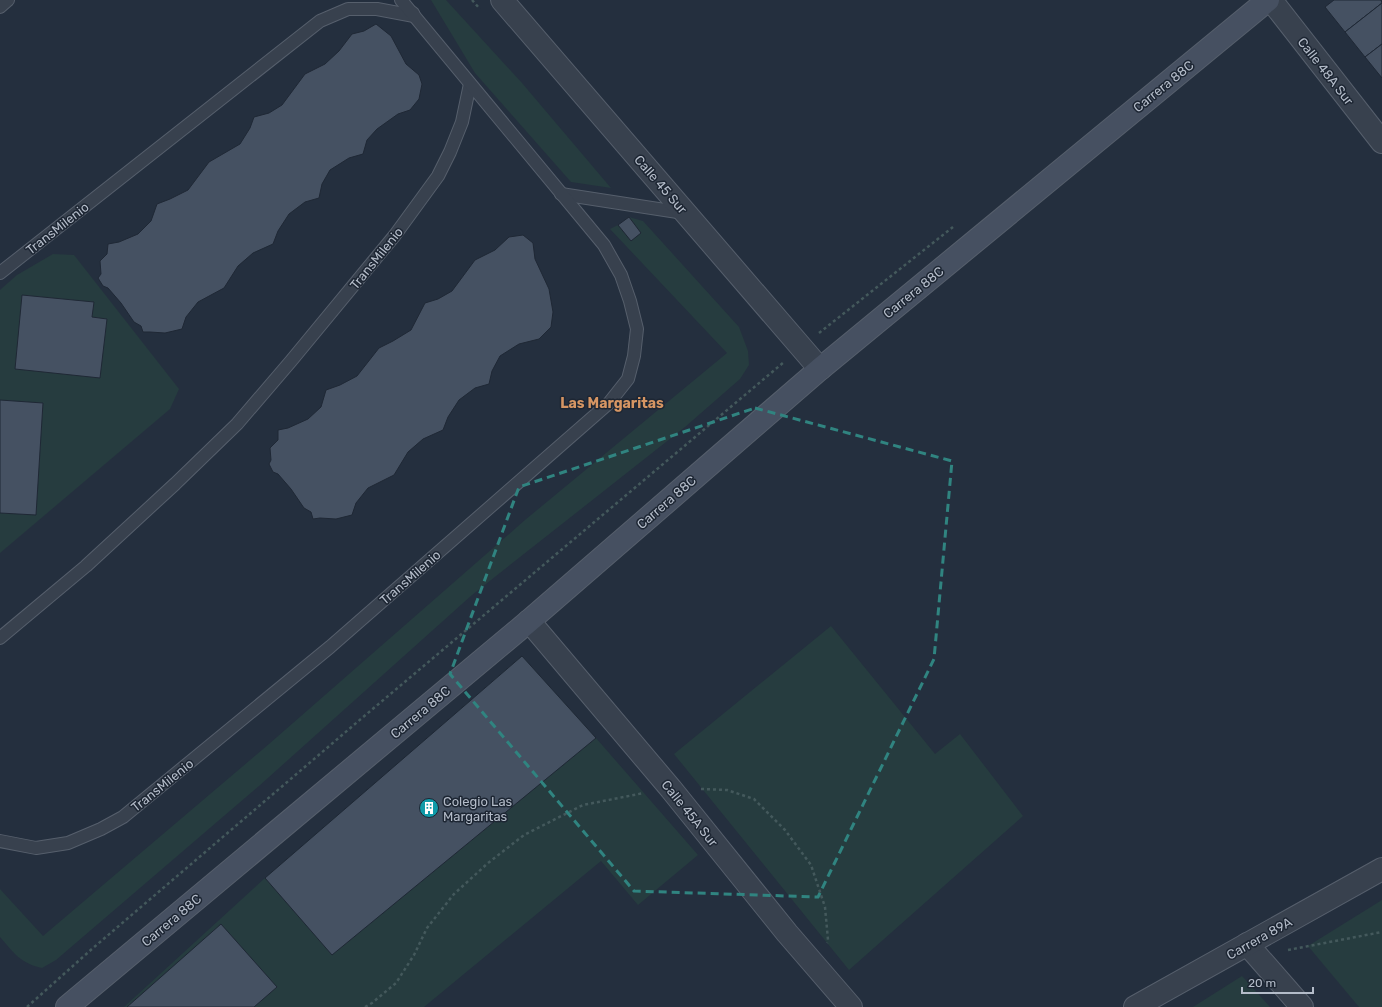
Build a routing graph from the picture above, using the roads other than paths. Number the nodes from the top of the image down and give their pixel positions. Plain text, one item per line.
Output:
1 (8, 0) edge
2 (401, 0) edge
3 (410, 0) edge
4 (502, 0) edge
5 (1269, 0) edge
6 (0, 7) edge
7 (414, 16) junction
8 (470, 84) junction
9 (1382, 142) edge
10 (561, 194) junction
11 (687, 213) junction
12 (0, 273) edge
13 (820, 368) junction
14 (529, 621) junction
15 (0, 638) edge
16 (0, 841) edge
17 (1382, 869) edge
18 (1252, 950) junction
19 (67, 1007) edge
20 (851, 1007) edge
21 (1135, 1007) edge
22 (1302, 1007) edge

1 - 6 lane
2 - 7 lane, TransMilenio
3 - 7 lane
4 - 11 street, Calle 45 Sur
5 - 9 street, Calle 48A Sur
5 - 13 street, Carrera 88C
7 - 8 lane, TransMilenio
7 - 12 lane, TransMilenio
8 - 10 lane, TransMilenio
8 - 15 lane, TransMilenio
10 - 11 lane
10 - 16 lane, TransMilenio
11 - 13 street, Calle 45 Sur
13 - 14 street, Carrera 88C
14 - 19 street, Carrera 88C
14 - 20 street, Calle 45A Sur
17 - 18 street, Carrera 89A
18 - 21 street, Carrera 89A
18 - 22 street

